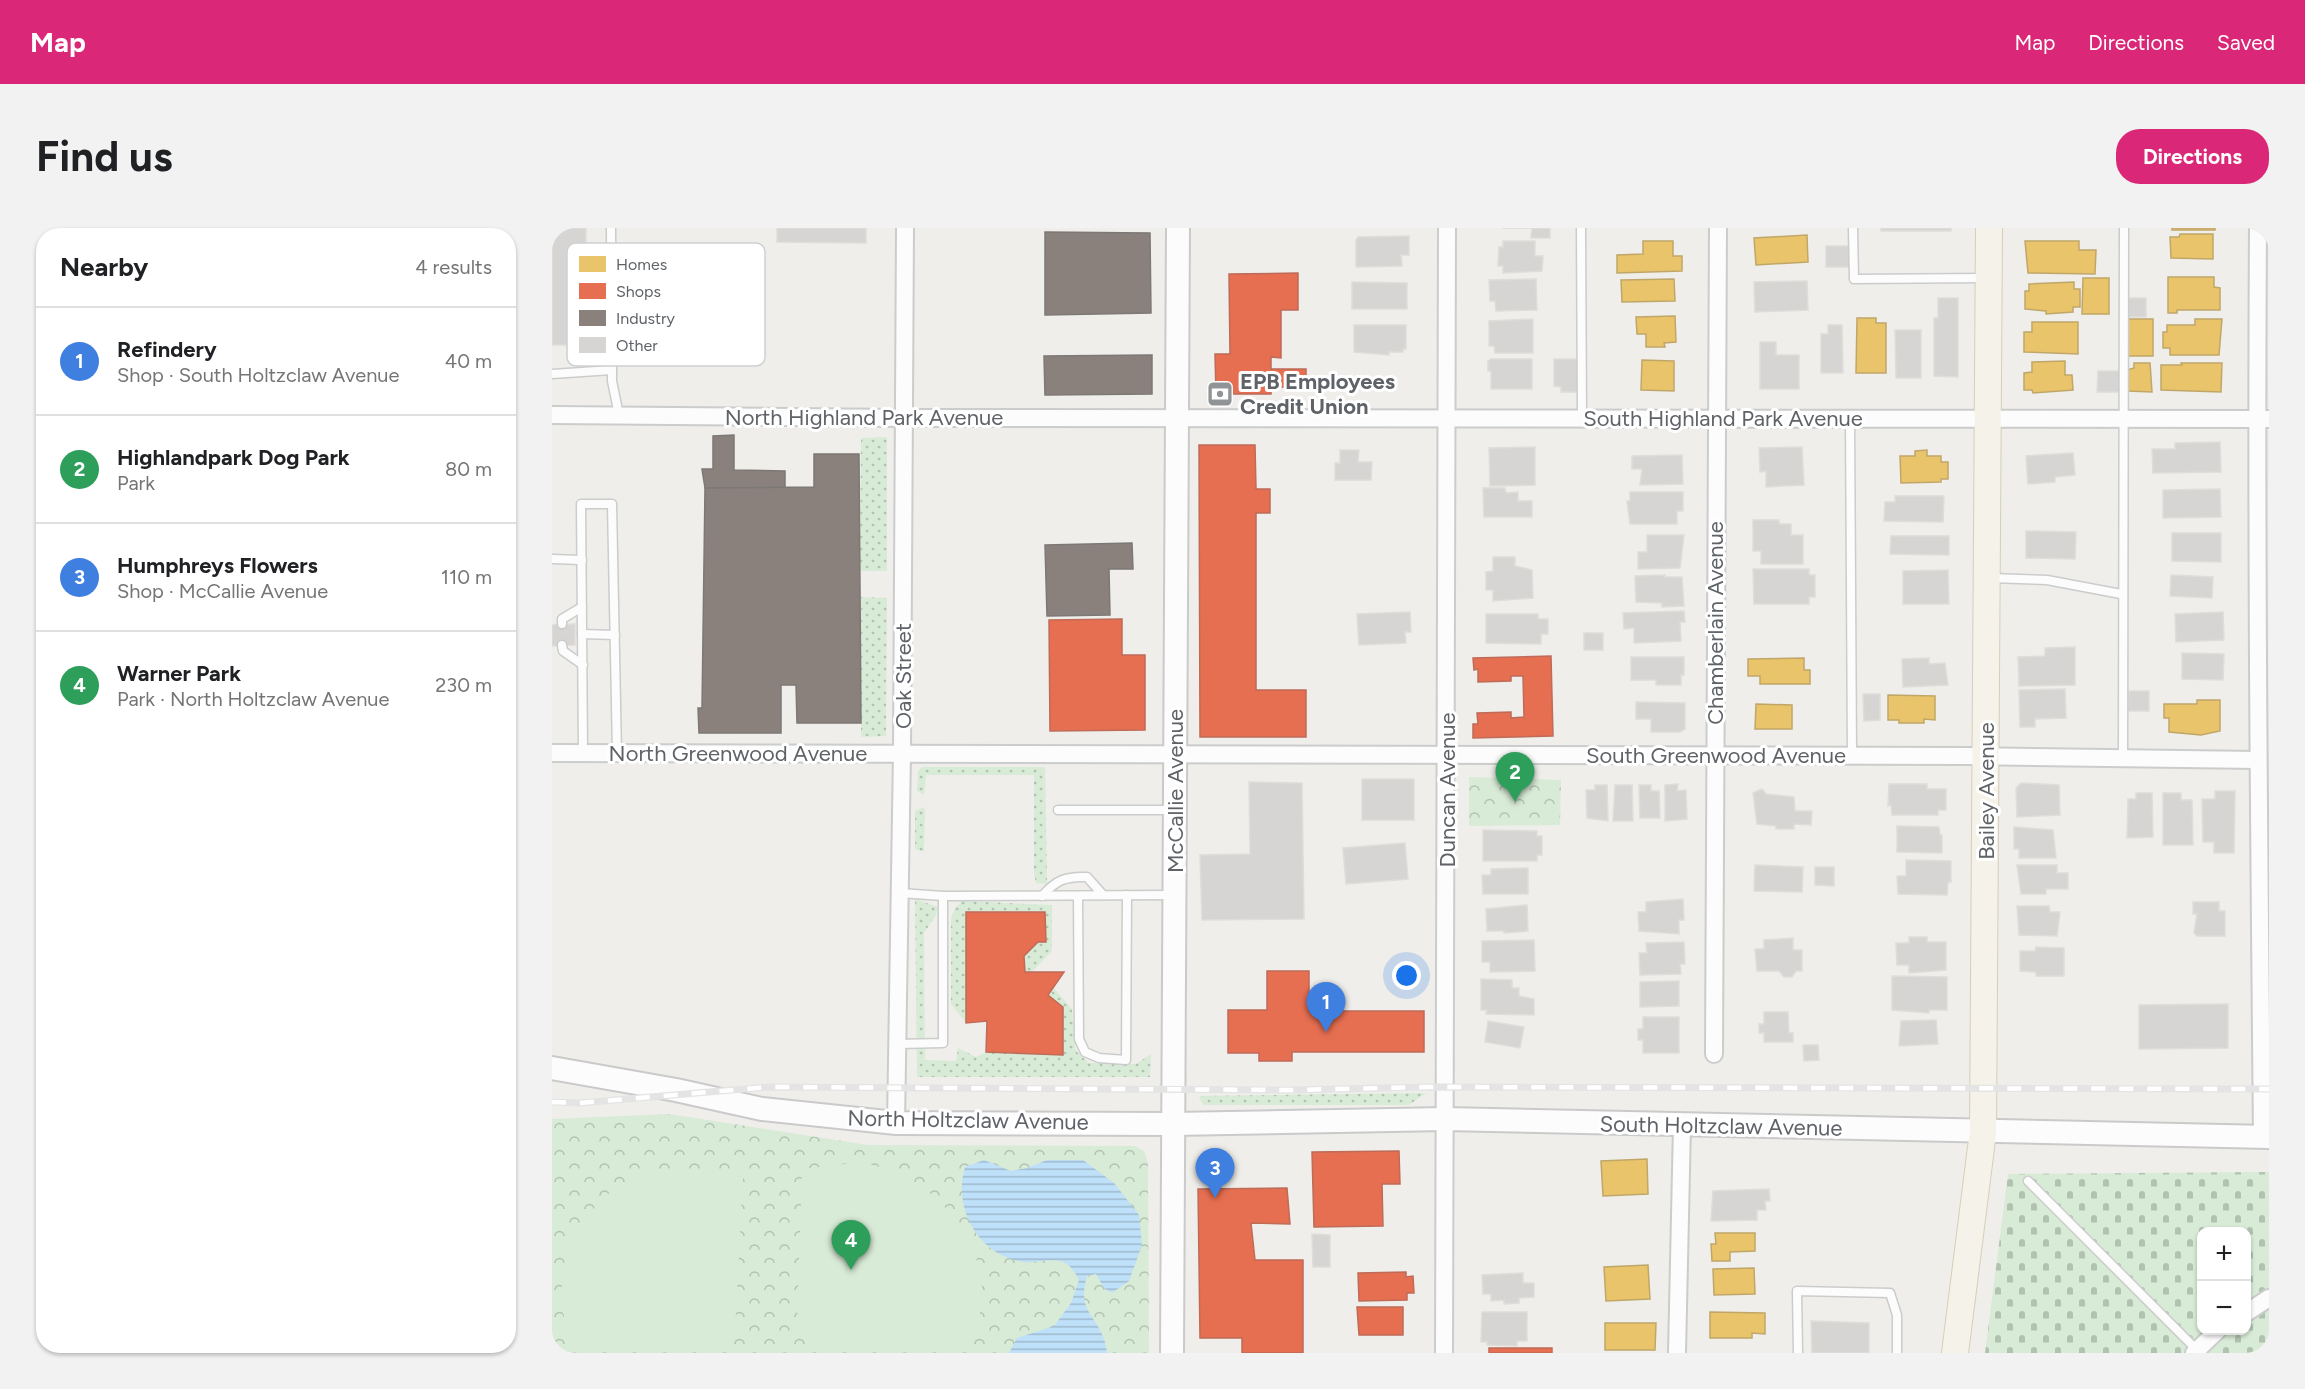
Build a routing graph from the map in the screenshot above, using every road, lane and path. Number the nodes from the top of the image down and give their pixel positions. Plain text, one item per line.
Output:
1 (611, 228) edge
2 (905, 228) edge
3 (1178, 228) edge
4 (1447, 228) edge
5 (1581, 228) edge
6 (1718, 228) edge
7 (1853, 228) edge
8 (1989, 228) edge
9 (2124, 228) edge
10 (2258, 228) edge
11 (611, 243) edge
12 (1989, 278) junction
13 (612, 366) edge
14 (612, 370) junction
15 (552, 374) edge
16 (619, 415) junction
17 (552, 416) edge
18 (904, 418) junction
19 (1177, 418) junction
20 (1444, 418) junction
21 (1582, 418) junction
22 (1715, 418) junction
23 (1850, 419) junction
24 (1988, 419) junction
25 (2123, 419) junction
26 (2263, 419) edge
27 (552, 559) edge
28 (582, 560) junction
29 (1987, 578) junction
30 (2121, 594) junction
31 (582, 607) junction
32 (562, 624) dead end
33 (582, 634) junction
34 (615, 635) junction
35 (562, 645) dead end
36 (583, 665) junction
37 (2264, 684) edge
38 (902, 752) junction
39 (552, 753) edge
40 (583, 753) junction
41 (617, 753) junction
42 (1175, 753) junction
43 (1447, 754) junction
44 (1715, 755) junction
45 (1852, 756) junction
46 (1987, 756) junction
47 (2123, 758) junction
48 (2258, 760) junction
49 (1058, 810) dead end
50 (1175, 810) junction
51 (900, 893) junction
52 (1103, 895) junction
53 (1127, 895) junction
54 (1174, 895) junction
55 (943, 896) junction
56 (1042, 896) junction
57 (1078, 896) junction
58 (897, 1044) junction
59 (1714, 1054) dead end
60 (552, 1068) edge
61 (1445, 1119) junction
62 (896, 1123) junction
63 (1173, 1124) junction
64 (1682, 1125) junction
65 (1983, 1132) junction
66 (2265, 1137) edge
67 (2028, 1181) dead end
68 (2269, 1299) edge
69 (2251, 1310) edge
70 (1798, 1321) junction
71 (2213, 1335) edge
72 (2195, 1351) edge
73 (1172, 1353) edge
74 (1444, 1353) edge
75 (1677, 1353) edge
76 (1798, 1353) edge
77 (1803, 1353) edge
78 (1897, 1353) edge
79 (1955, 1353) edge

1 - 11 lane
2 - 18 street, Oak Street
3 - 19 main road, McCallie Avenue
4 - 20 street, Duncan Avenue
5 - 21 lane
6 - 22 street, Chamberlain Avenue
7 - 12 lane
8 - 12 main road, Bailey Avenue
9 - 25 lane
10 - 26 street
12 - 24 main road, Bailey Avenue
13 - 14 lane
14 - 15 lane
14 - 16 lane
16 - 17 street, North Highland Park Avenue
16 - 18 street, North Highland Park Avenue
18 - 19 street, North Highland Park Avenue
18 - 38 street, Oak Street
19 - 20 street, South Highland Park Avenue
19 - 42 main road, McCallie Avenue
20 - 21 street, South Highland Park Avenue
20 - 43 street, Duncan Avenue
21 - 22 street, South Highland Park Avenue
22 - 23 street, South Highland Park Avenue
22 - 44 street, Chamberlain Avenue
23 - 24 street, South Highland Park Avenue
23 - 45 lane
24 - 25 street, South Highland Park Avenue
24 - 29 main road, Bailey Avenue
25 - 26 street, South Highland Park Avenue
25 - 30 lane
26 - 37 street
27 - 28 lane
28 - 31 lane
28 - 34 lane
29 - 30 lane
29 - 46 main road, Bailey Avenue
30 - 47 lane
31 - 32 lane
31 - 33 lane
33 - 34 lane
33 - 36 lane
34 - 41 lane
35 - 36 lane
36 - 40 lane
37 - 48 street
38 - 41 street, North Greenwood Avenue
38 - 42 street, North Greenwood Avenue
38 - 51 street, Oak Street
39 - 40 street, North Greenwood Avenue
40 - 41 street, North Greenwood Avenue
42 - 43 street, South Greenwood Avenue
42 - 50 main road, McCallie Avenue
43 - 44 street, South Greenwood Avenue
43 - 61 street, Duncan Avenue
44 - 45 street, South Greenwood Avenue
44 - 59 street, Chamberlain Avenue
45 - 46 street, South Greenwood Avenue
46 - 47 street, South Greenwood Avenue
46 - 65 main road, Bailey Avenue
47 - 48 street, South Greenwood Avenue
48 - 66 street
49 - 50 lane
50 - 54 main road, McCallie Avenue
51 - 55 lane
51 - 58 street, Oak Street
52 - 53 lane
52 - 56 lane
52 - 57 lane
53 - 54 lane
53 - 57 lane
54 - 63 main road, McCallie Avenue
55 - 56 lane
55 - 58 lane
56 - 57 lane
58 - 62 street, Oak Street
60 - 62 main road, North Holtzclaw Avenue
61 - 63 main road, South Holtzclaw Avenue
61 - 64 main road, South Holtzclaw Avenue
61 - 74 street, Duncan Avenue
62 - 63 main road, North Holtzclaw Avenue
63 - 73 main road, McCallie Avenue
64 - 65 main road, South Holtzclaw Avenue
64 - 75 street
65 - 66 main road, South Holtzclaw Avenue
65 - 79 main road, Bailey Avenue
67 - 72 lane
68 - 69 street
70 - 76 lane
70 - 77 lane
70 - 78 lane
71 - 72 street

